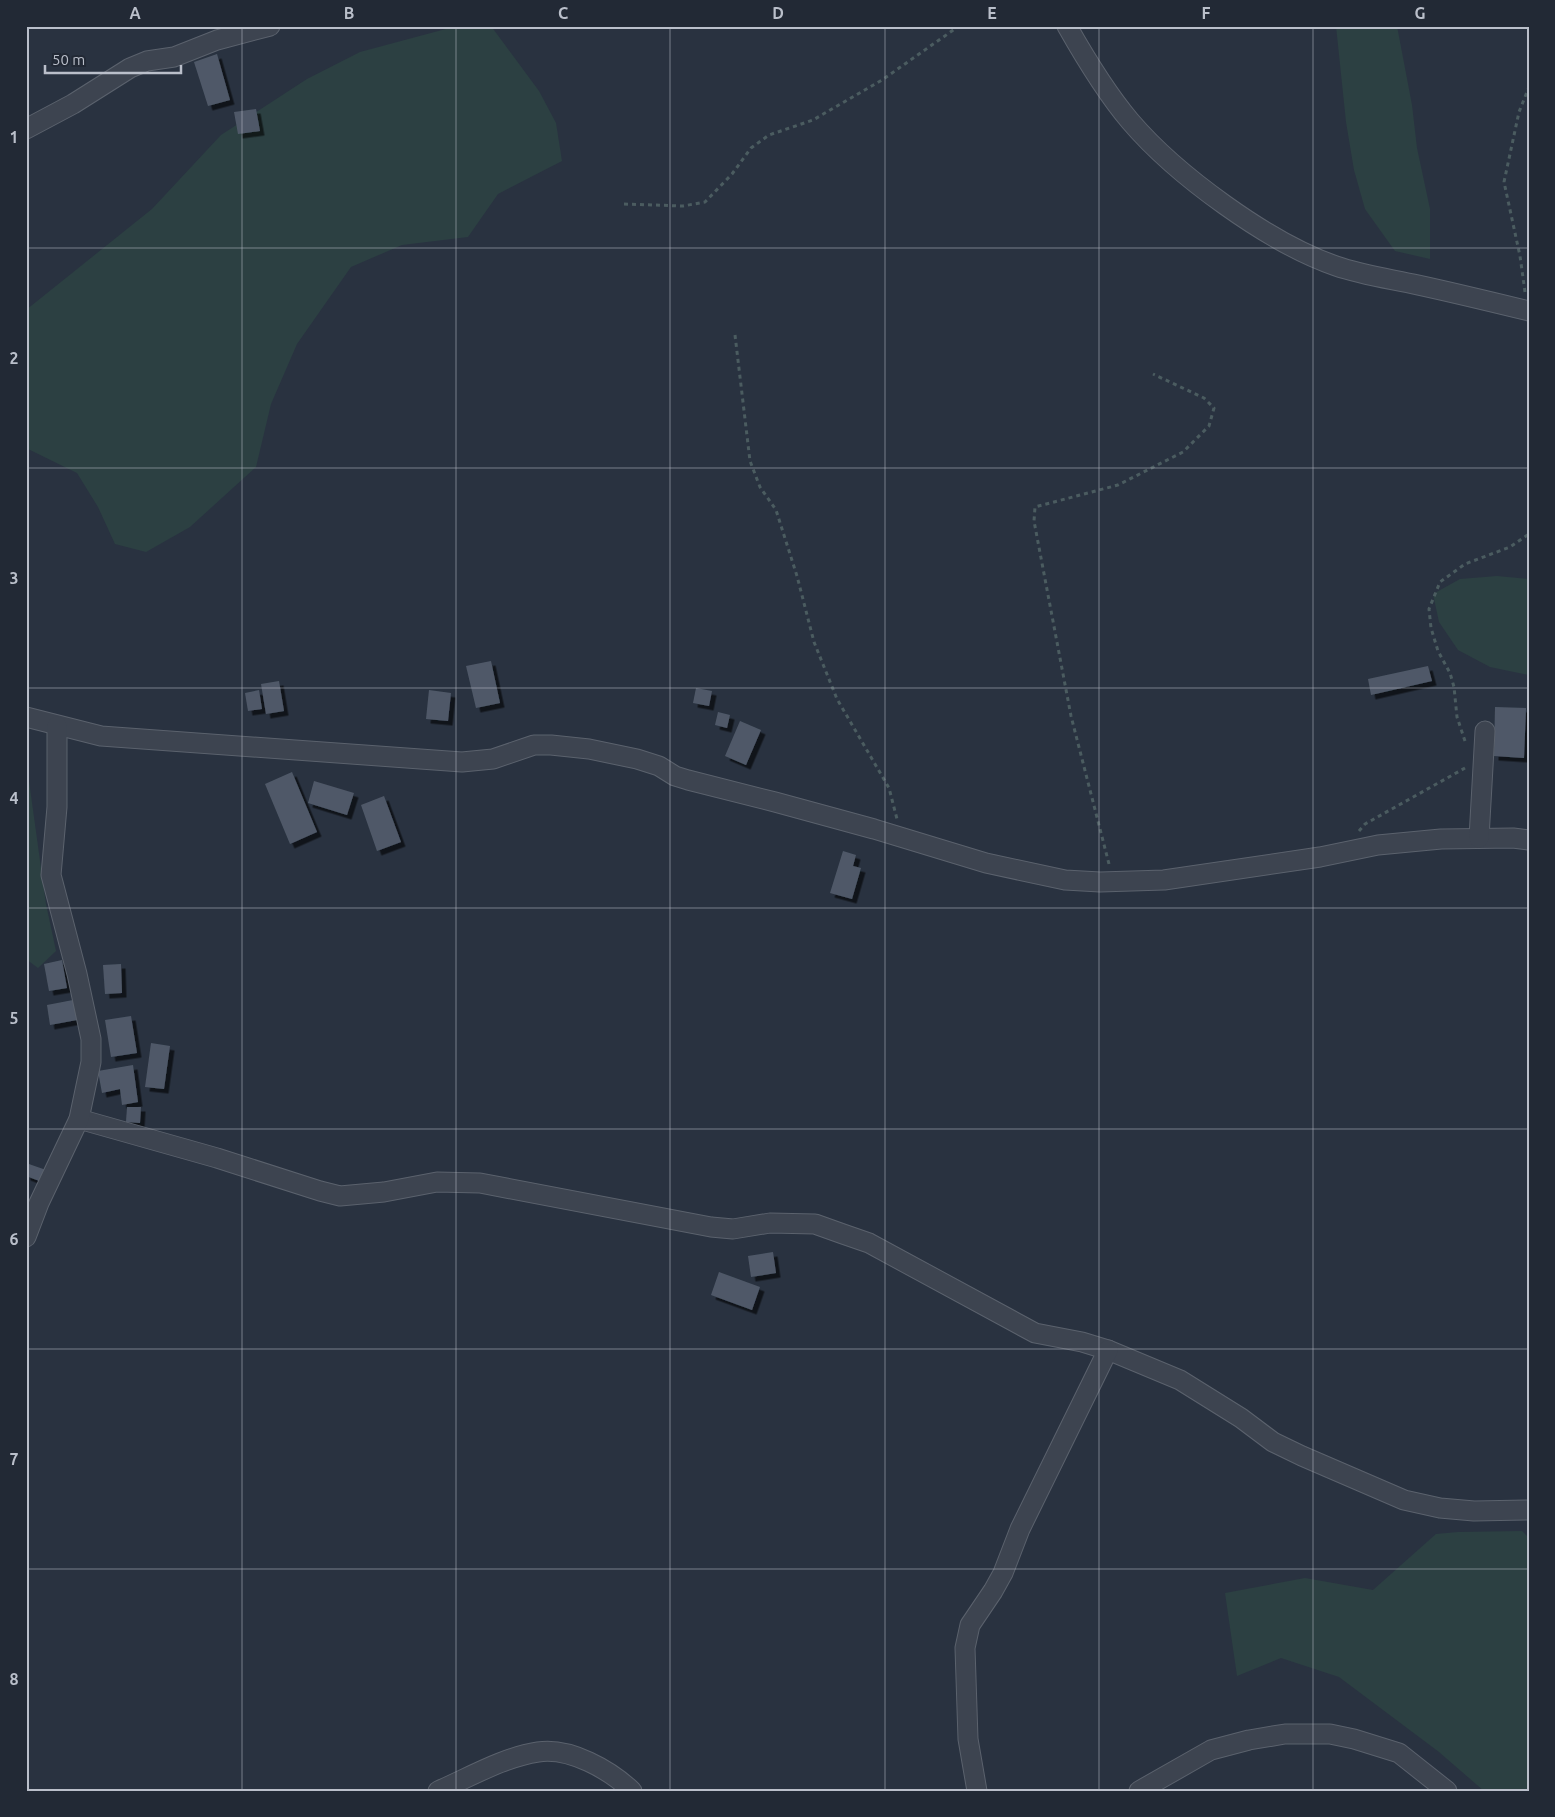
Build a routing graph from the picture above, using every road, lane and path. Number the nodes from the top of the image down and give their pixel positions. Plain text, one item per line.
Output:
1 (270, 26) edge
2 (959, 26) edge
3 (1067, 26) edge
4 (1529, 87) edge
5 (26, 129) edge
6 (624, 204) dead end
7 (1528, 310) edge
8 (735, 335) dead end
9 (1153, 374) dead end
10 (1529, 534) edge
11 (26, 717) edge
12 (57, 726) junction
13 (1484, 731) dead end
14 (1467, 745) dead end
15 (1483, 760) junction
16 (899, 837) junction
17 (1479, 838) junction
18 (1529, 840) edge
19 (1341, 853) junction
20 (1114, 882) junction
21 (79, 1119) junction
22 (26, 1237) edge
23 (1108, 1350) junction
24 (1529, 1510) edge
25 (438, 1791) edge
26 (632, 1791) edge
27 (977, 1791) edge
28 (1139, 1791) edge
29 (1446, 1791) edge

1 - 5 street
2 - 6 path
3 - 7 street
4 - 7 path
8 - 16 path
9 - 20 path
10 - 14 path
11 - 12 street
12 - 16 street
12 - 21 street
13 - 15 street
15 - 17 street
15 - 19 path
16 - 20 street
17 - 18 street
17 - 19 street
19 - 20 street
21 - 22 street
21 - 23 street
23 - 24 street
23 - 27 street
25 - 26 street
28 - 29 street

